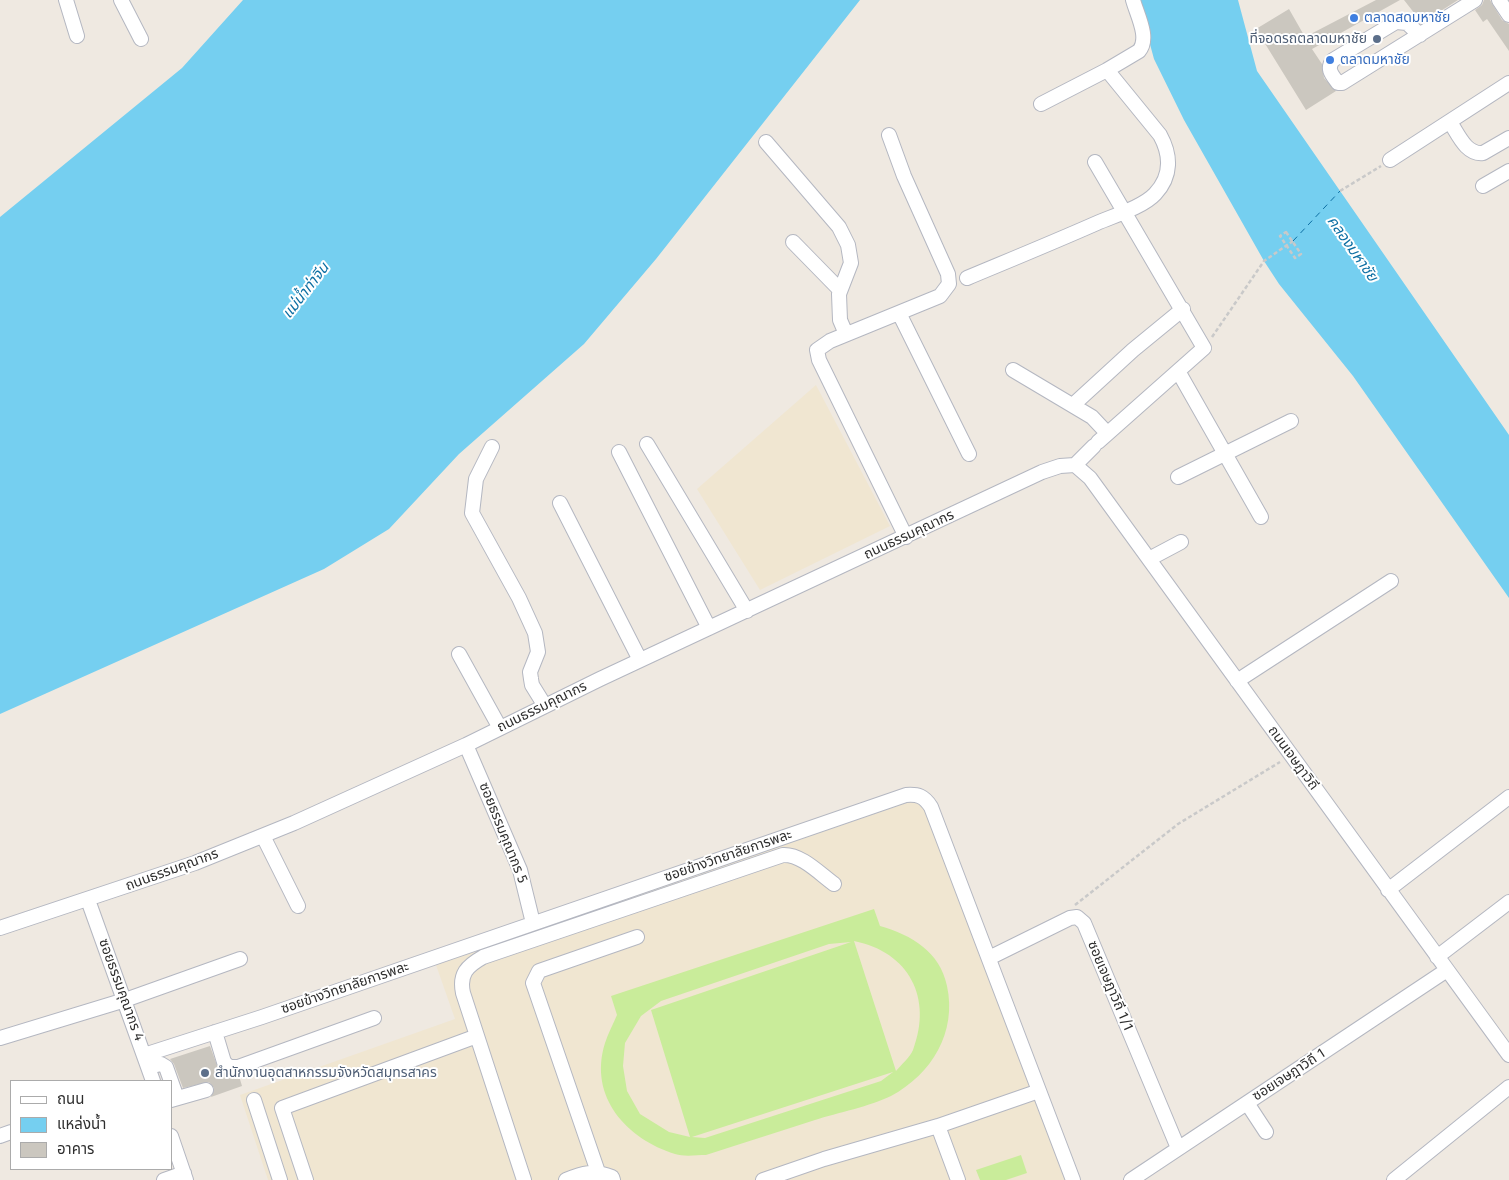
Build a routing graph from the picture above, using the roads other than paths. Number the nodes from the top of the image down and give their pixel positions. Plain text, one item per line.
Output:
1 (66, 0) edge
2 (121, 0) edge
3 (1133, 0) edge
4 (1475, 0) edge
5 (1499, 0) edge
6 (1509, 15) edge
7 (1420, 35) junction
8 (77, 36) dead end
9 (141, 39) dead end
10 (1107, 70) junction
11 (1509, 83) edge
12 (1041, 104) dead end
13 (1450, 122) junction
14 (889, 135) dead end
15 (1509, 138) edge
16 (766, 142) dead end
17 (1390, 160) road end
18 (1095, 162) dead end
19 (1509, 171) edge
20 (1484, 186) dead end
21 (1124, 212) junction
22 (793, 242) dead end
23 (967, 278) dead end
24 (840, 290) junction
25 (1183, 309) junction
26 (898, 313) junction
27 (846, 334) junction
28 (1013, 370) dead end
29 (1178, 371) junction
30 (1073, 406) junction
31 (1290, 421) dead end
32 (1100, 440) junction
33 (647, 444) dead end
34 (492, 447) dead end
35 (619, 452) dead end
36 (1226, 453) junction
37 (969, 454) dead end
38 (1075, 465) junction
39 (1178, 476) dead end
40 (560, 503) dead end
41 (1261, 517) dead end
42 (906, 537) junction
43 (1181, 542) dead end
44 (1149, 559) junction
45 (1392, 581) dead end
46 (746, 611) junction
47 (709, 628) junction
48 (459, 654) dead end
49 (640, 660) junction
50 (1237, 681) junction
51 (545, 706) junction
52 (500, 728) junction
53 (466, 744) junction
54 (1509, 797) edge
55 (263, 836) junction
56 (834, 884) dead end
57 (1388, 890) junction
58 (88, 900) junction
59 (1509, 902) edge
60 (298, 906) dead end
61 (533, 923) junction
62 (0, 928) edge
63 (637, 937) dead end
64 (1437, 957) junction
65 (989, 958) junction
66 (240, 959) dead end
67 (1447, 970) junction
68 (125, 1000) junction
69 (374, 1018) dead end
70 (215, 1032) junction
71 (477, 1036) junction
72 (0, 1038) edge
73 (1509, 1055) edge
74 (146, 1061) junction
75 (153, 1080) edge
76 (169, 1080) edge
77 (1509, 1087) edge
78 (206, 1090) dead end
79 (1040, 1091) junction
80 (174, 1099) edge
81 (254, 1100) dead end
82 (1247, 1103) junction
83 (938, 1126) junction
84 (1266, 1132) dead end
85 (172, 1139) edge
86 (1178, 1148) junction
87 (598, 1172) junction
88 (185, 1177) edge
89 (164, 1180) edge
90 (280, 1180) edge
91 (306, 1180) edge
92 (524, 1180) edge
93 (566, 1180) edge
94 (613, 1180) edge
95 (763, 1180) edge
96 (958, 1180) edge
97 (1073, 1180) edge
98 (1131, 1180) edge
99 (1394, 1180) edge

1 - 8 street
2 - 9 street
3 - 10 street
4 - 7 street
5 - 6 street
7 - 7 street
10 - 12 street
10 - 21 street
11 - 13 street
13 - 15 street
13 - 17 street
14 - 26 street
16 - 24 street
18 - 21 street
19 - 20 street
21 - 23 street
21 - 25 street
22 - 24 street
24 - 27 street
25 - 29 street
25 - 30 street
26 - 27 street
26 - 37 street
27 - 42 street
28 - 30 street
29 - 32 street
29 - 36 street
30 - 32 street
31 - 36 street
32 - 38 street
33 - 46 street
34 - 51 street
35 - 47 street
36 - 39 street
36 - 41 street
38 - 42 street, ถนนธรรมคุณากร
38 - 44 street, ถนนเจษฎาวิถี
40 - 49 street
42 - 46 street, ถนนธรรมคุณากร
43 - 44 street
44 - 50 street, ถนนเจษฎาวิถี
45 - 50 street
46 - 47 street, ถนนธรรมคุณากร
47 - 49 street, ถนนธรรมคุณากร
48 - 52 street
49 - 51 street, ถนนธรรมคุณากร
50 - 57 street, ถนนเจษฎาวิถี
51 - 52 street, ถนนธรรมคุณากร
52 - 53 street, ถนนธรรมคุณากร
53 - 55 street, ถนนธรรมคุณากร
53 - 61 street, ซอยธรรมคุณากร 5
54 - 57 street
55 - 58 street, ถนนธรรมคุณากร
55 - 60 street
56 - 71 street
57 - 64 street, ถนนเจษฎาวิถี
58 - 62 street, ถนนธรรมคุณากร
58 - 68 street, ซอยธรรมคุณากร 4
59 - 64 street
61 - 65 street, ซอยข้างวิทยาลัยการพละ
61 - 70 street, ซอยข้างวิทยาลัยการพละ
63 - 87 street
64 - 67 street, ถนนเจษฎาวิถี
65 - 79 street, ซอยข้างวิทยาลัยการพละ
65 - 86 street, ซอยเจษฎาวิถี 1/1
66 - 68 street
67 - 73 street, ถนนเจษฎาวิถี
67 - 82 street, ซอยเจษฎาวิถี 1
68 - 72 street
68 - 74 street, ซอยธรรมคุณากร 4
69 - 70 street
70 - 74 street, ซอยข้างวิทยาลัยการพละ
71 - 91 street
71 - 92 street
74 - 75 street, ซอยธรรมคุณากร 4
74 - 76 street
77 - 99 street
78 - 80 street
79 - 83 street
79 - 97 street, ซอยข้างวิทยาลัยการพละ
81 - 90 street
82 - 84 street
82 - 86 street, ซอยเจษฎาวิถี 1
83 - 95 street
83 - 96 street
85 - 88 street
86 - 98 street, ซอยเจษฎาวิถี 1
87 - 93 street
87 - 94 street
88 - 89 street

